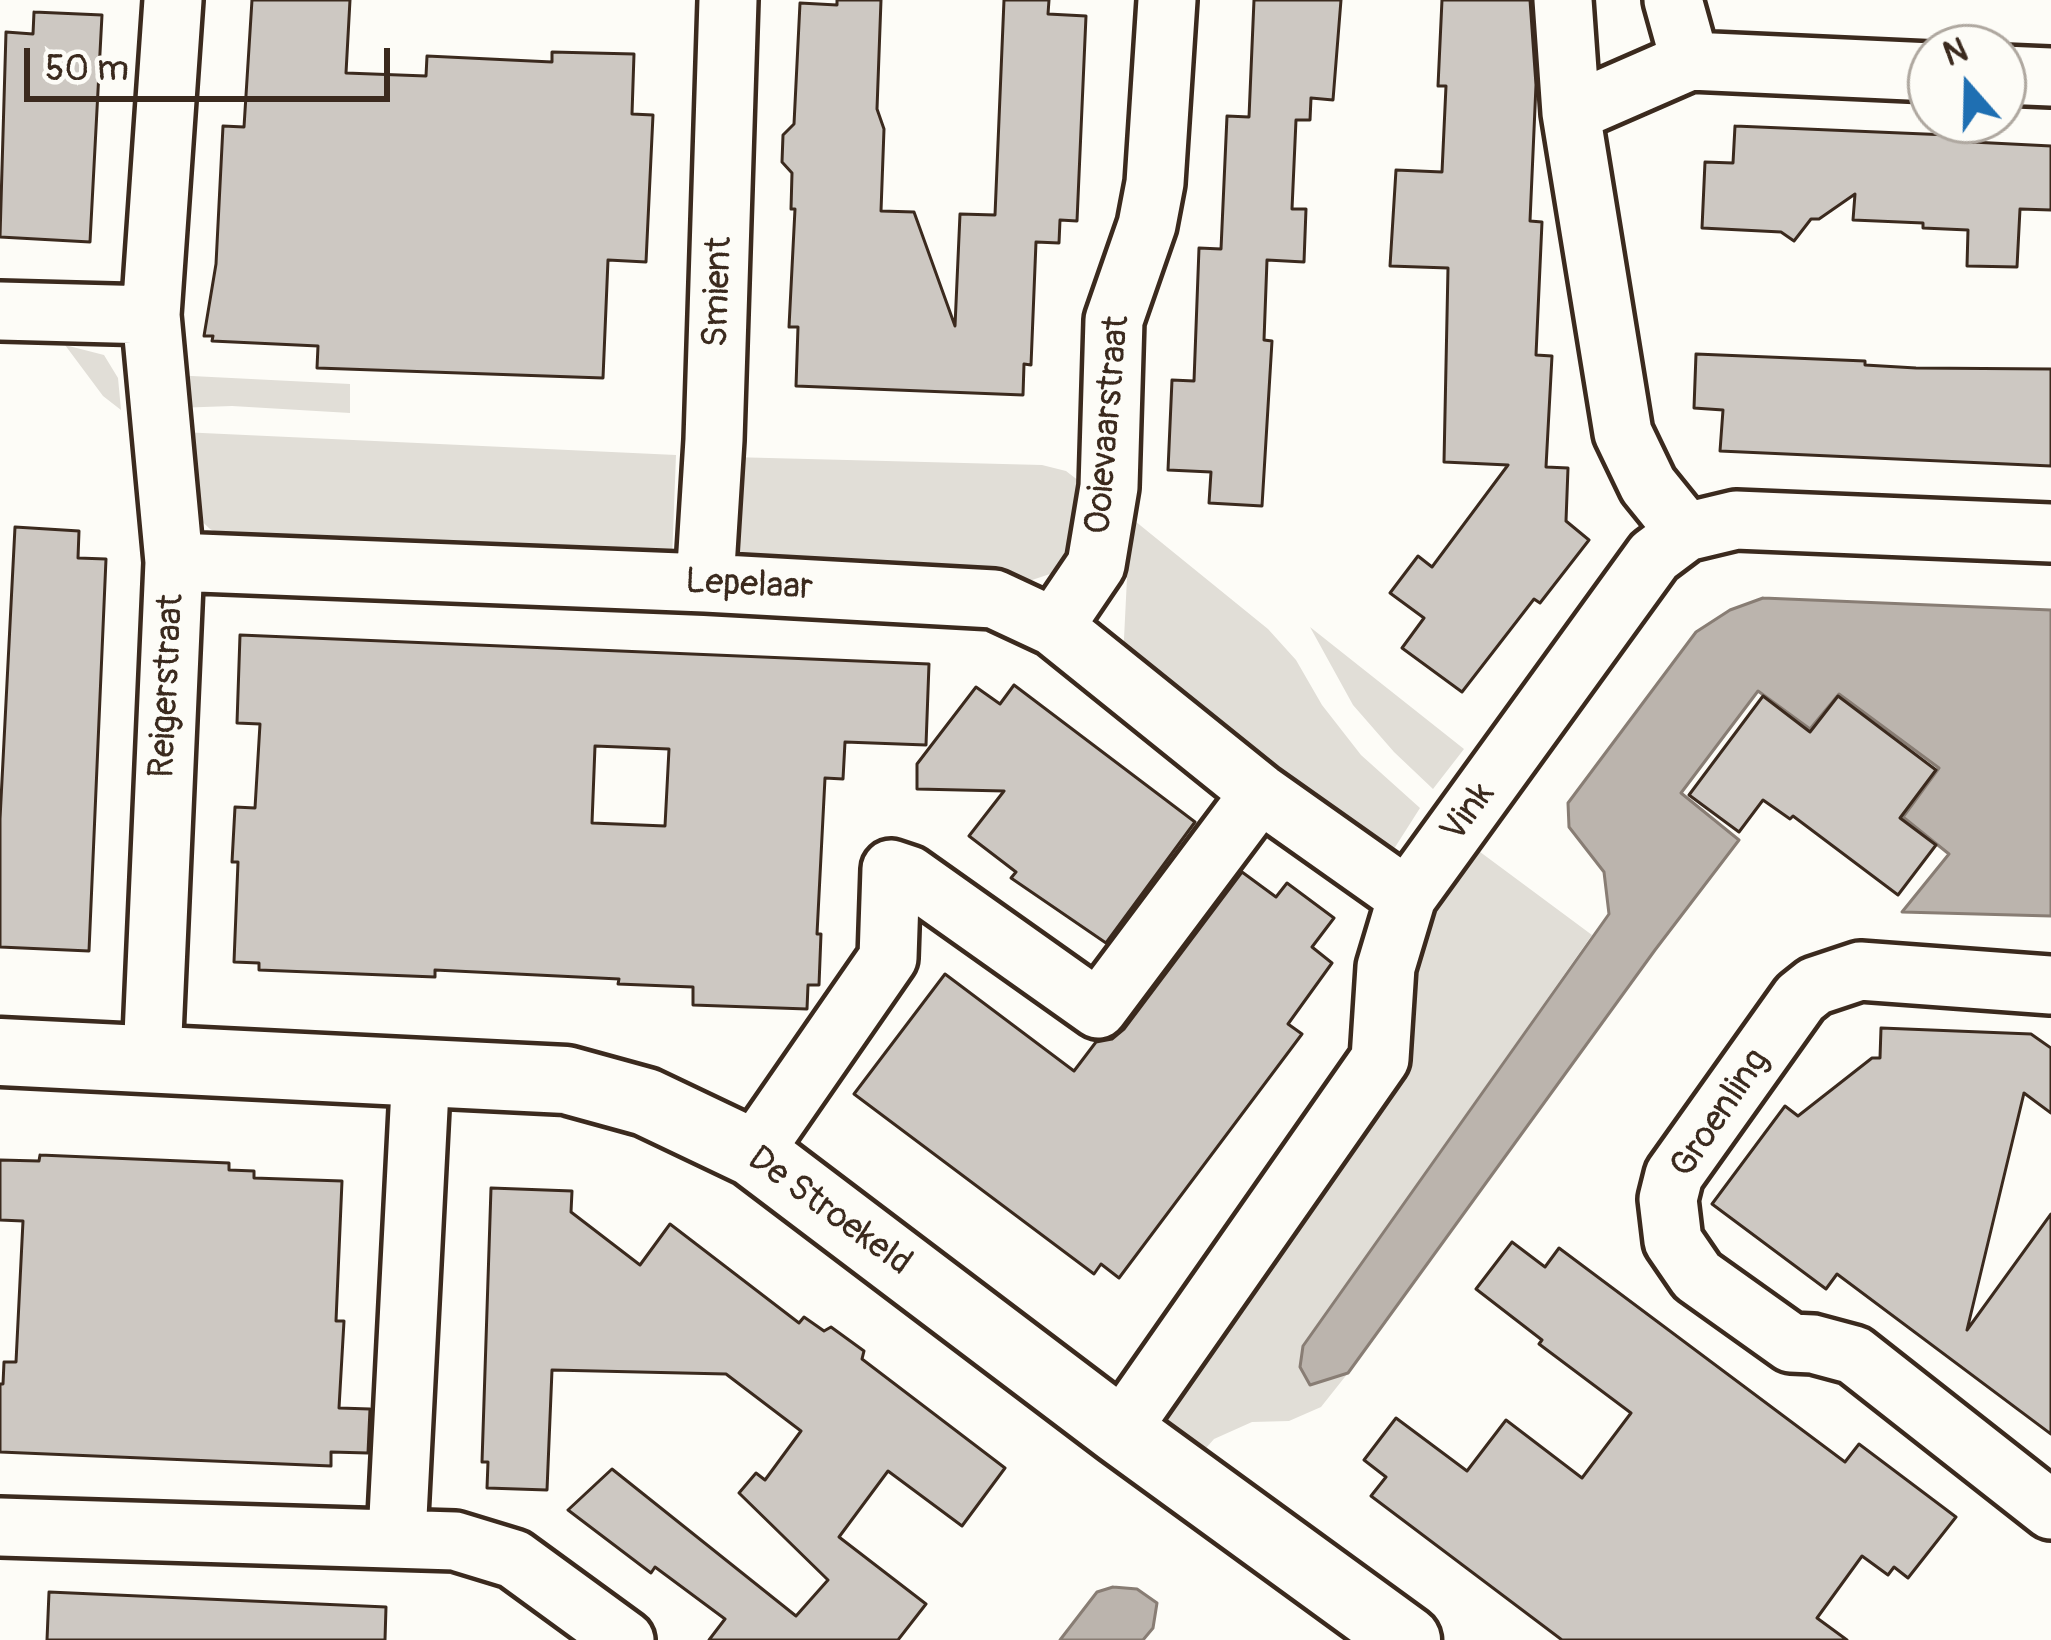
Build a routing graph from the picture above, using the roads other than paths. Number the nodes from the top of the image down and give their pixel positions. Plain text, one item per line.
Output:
1 (173, 0) edge
2 (728, 0) edge
3 (1166, 0) edge
4 (1563, 0) edge
5 (1673, 0) edge
6 (1690, 61) junction
7 (1907, 71) edge
8 (1571, 113) junction
9 (0, 311) edge
10 (151, 315) junction
11 (1686, 532) junction
12 (2051, 533) edge
13 (174, 562) junction
14 (705, 583) junction
15 (1054, 627) junction
16 (1260, 793) junction
17 (1407, 897) junction
18 (2051, 985) edge
19 (0, 1052) edge
20 (152, 1058) junction
21 (421, 1070) junction
22 (753, 1153) junction
23 (1120, 1431) junction
24 (2051, 1510) edge
25 (0, 1527) edge
26 (397, 1536) junction
27 (625, 1640) edge
28 (1407, 1640) edge

1 - 10 street, Reigerstraat
2 - 14 street, Smient
3 - 15 street, Ooievaarstraat
4 - 8 street
5 - 6 street
6 - 7 street
6 - 8 street
8 - 11 street
9 - 10 street
10 - 13 street, Reigerstraat
11 - 12 street
11 - 17 street, Vink
13 - 14 street, Lepelaar
13 - 20 street, Reigerstraat
14 - 15 street, Lepelaar
15 - 16 street, Lepelaar
16 - 17 street, Lepelaar
16 - 22 street
17 - 23 street, Vink
18 - 24 street, Groenling
19 - 20 street, De Stroekeld
20 - 21 street, De Stroekeld
21 - 22 street, De Stroekeld
21 - 26 street
22 - 23 street, De Stroekeld
23 - 28 street, De Stroekeld
25 - 26 street
26 - 27 street

